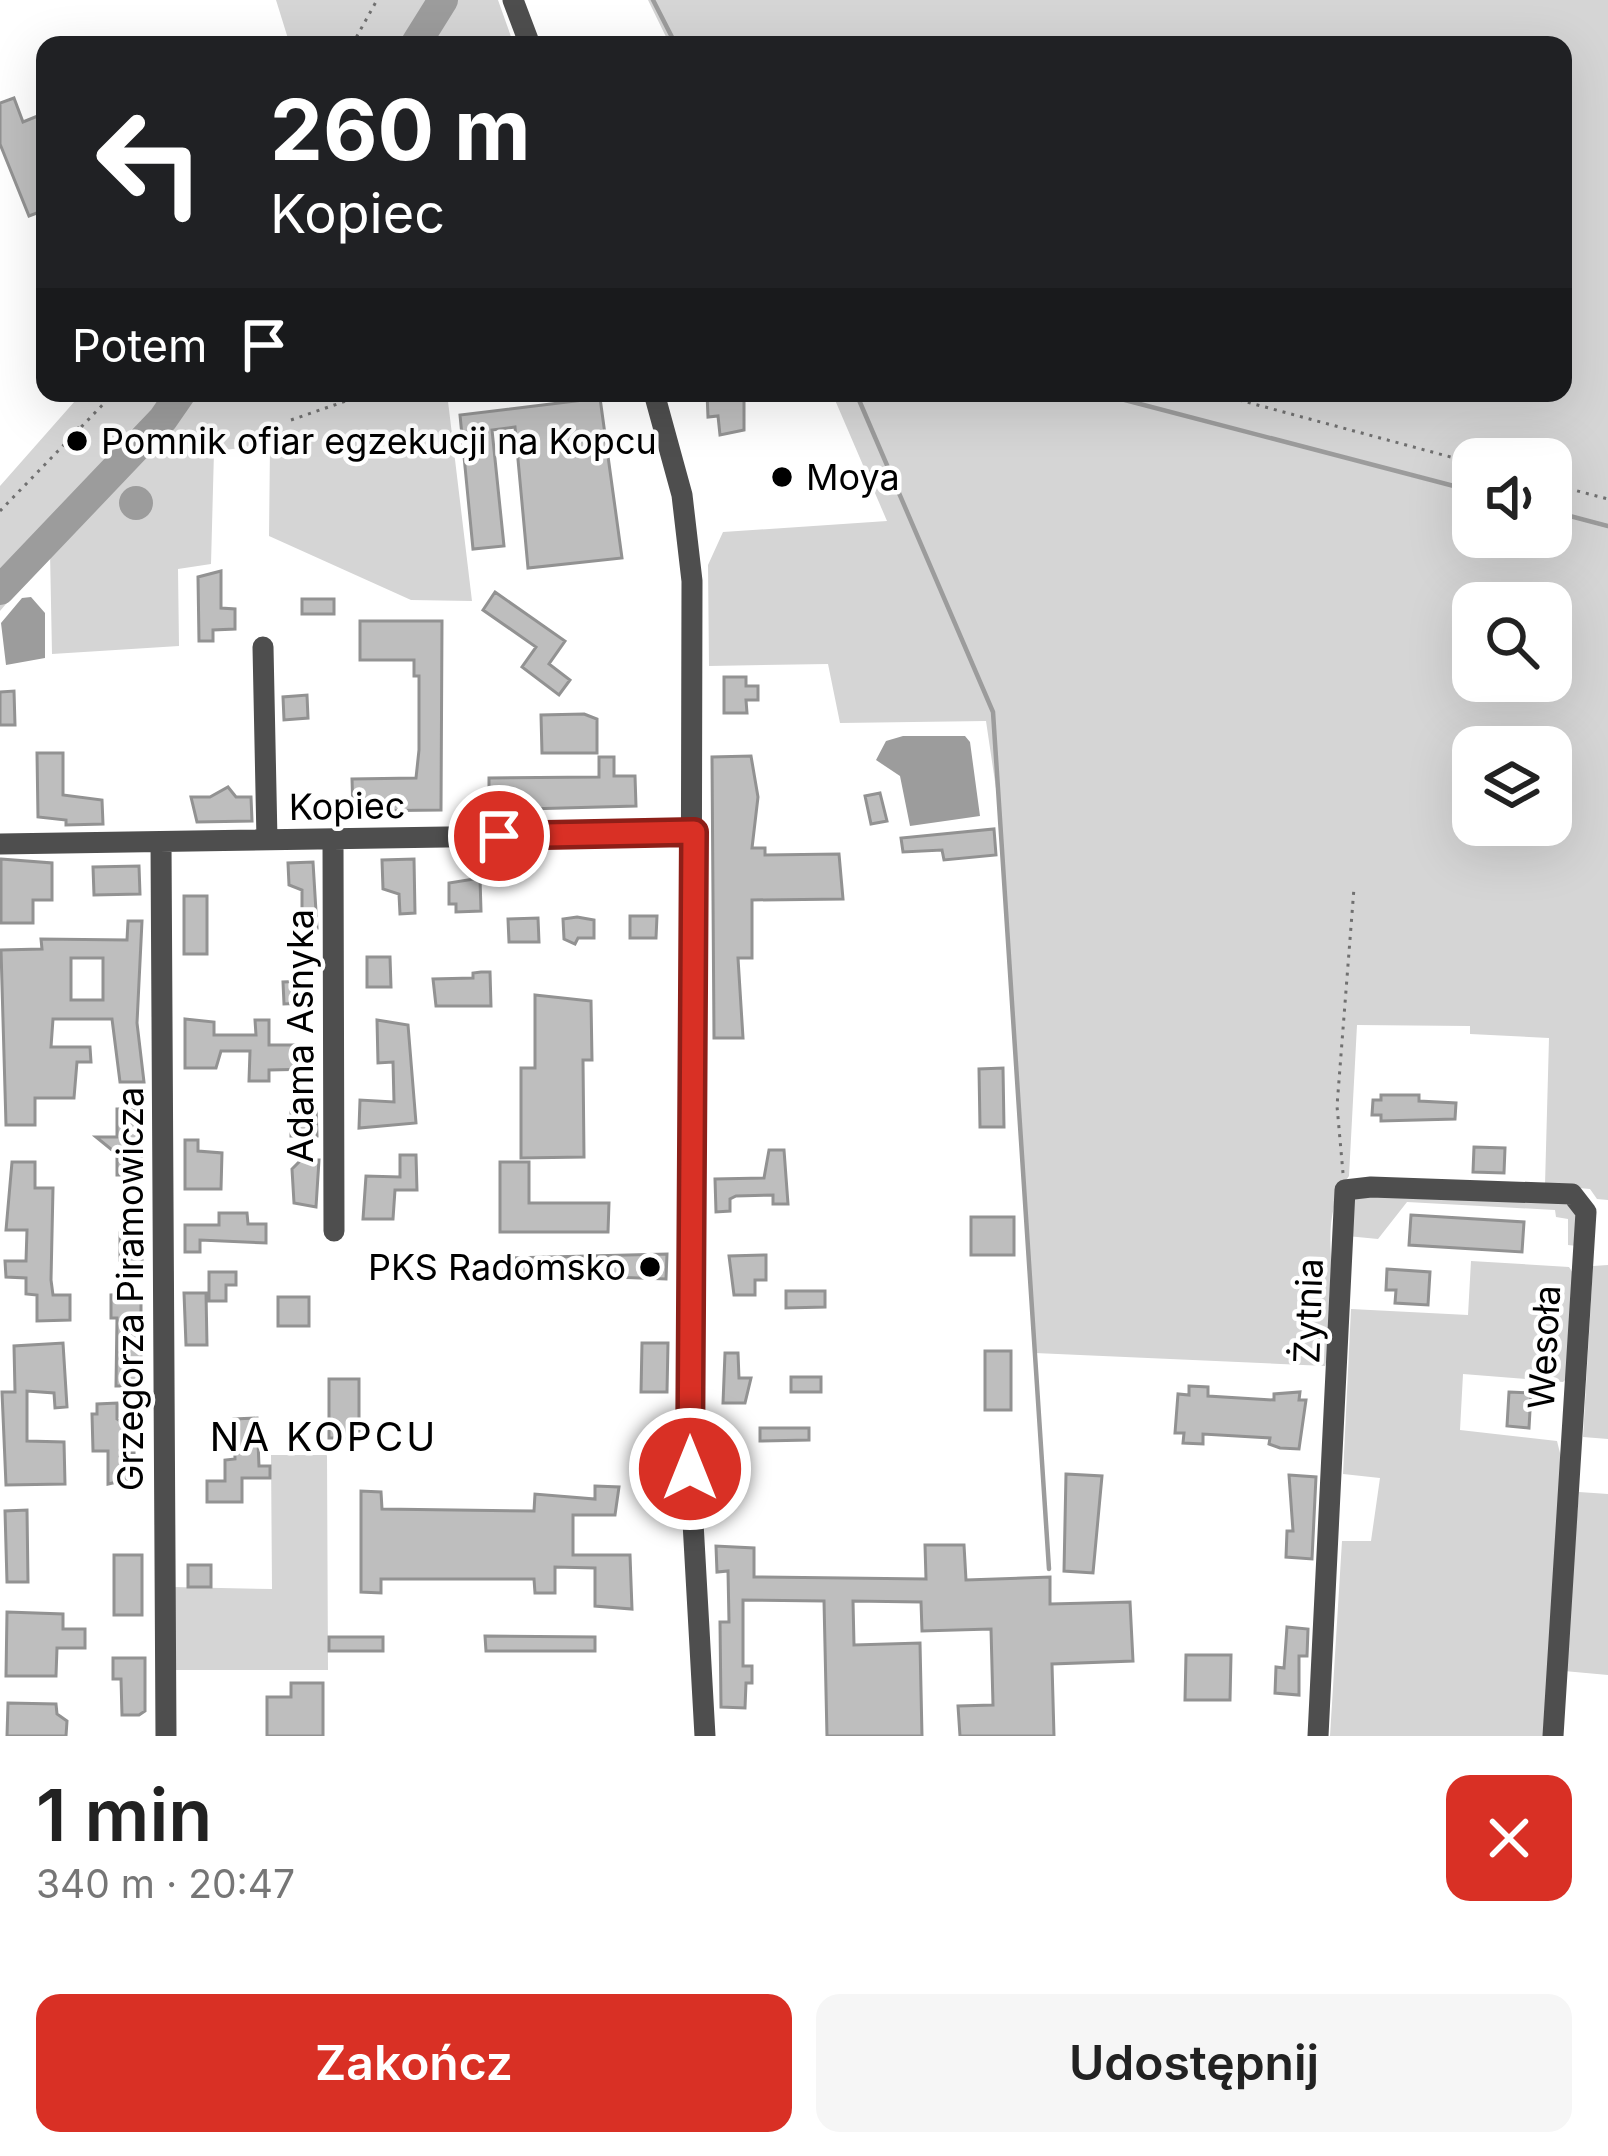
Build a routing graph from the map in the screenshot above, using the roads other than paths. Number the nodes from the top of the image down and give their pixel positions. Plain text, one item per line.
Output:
1 (513, 0) edge
2 (527, 36) edge
3 (656, 402) edge
4 (263, 647) dead end
5 (694, 832) junction
6 (267, 840) junction
7 (333, 840) junction
8 (161, 842) junction
9 (0, 844) edge
10 (1345, 1190) joint
11 (334, 1231) dead end
12 (166, 1736) edge
13 (705, 1736) edge
14 (1318, 1736) edge
15 (1553, 1736) edge

1 - 2 street
3 - 5 street
4 - 6 street
5 - 7 street, Kopiec
5 - 13 street
6 - 7 street, Kopiec
6 - 8 street, Kopiec
7 - 11 street, Adama Asnyka
8 - 9 street, Kopiec
8 - 12 street, Grzegorza Piramowicza
10 - 14 street, Żytnia
10 - 15 street, Wesoła

